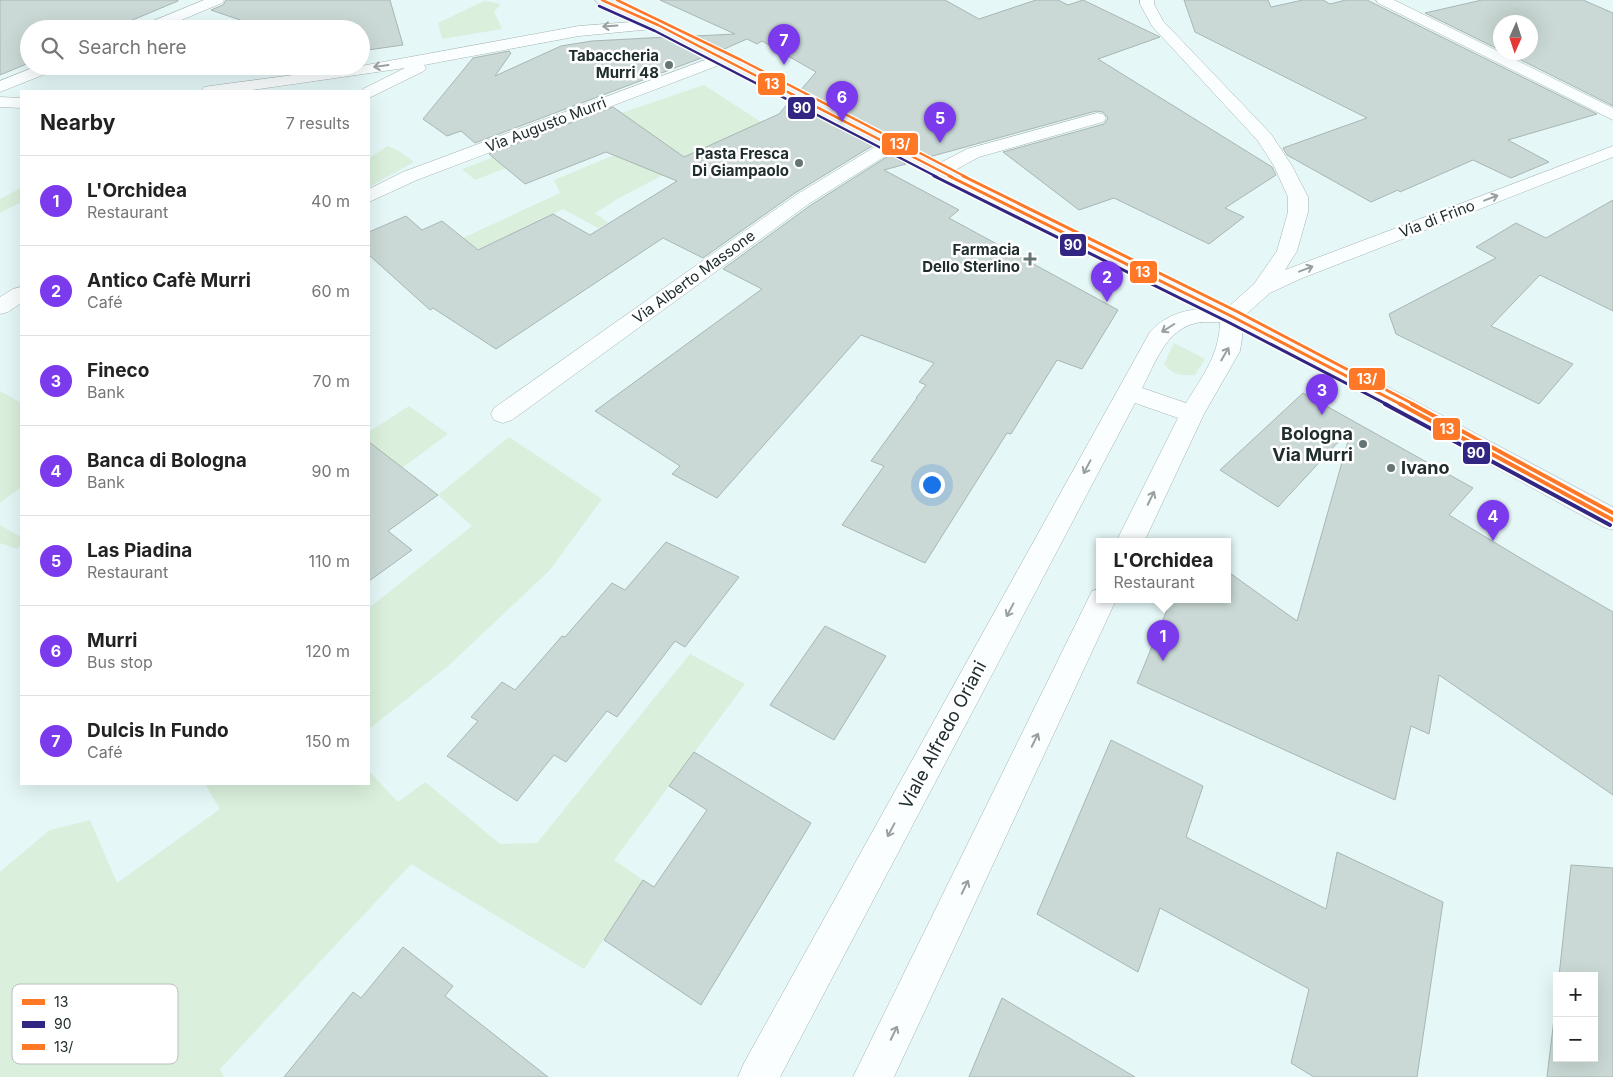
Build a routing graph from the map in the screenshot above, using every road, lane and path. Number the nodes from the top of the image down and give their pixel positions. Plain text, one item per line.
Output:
1 (218, 0) edge
2 (602, 0) edge
3 (1147, 0) edge
4 (1383, 0) edge
5 (623, 8) junction
6 (168, 20) edge
7 (658, 25) junction
8 (552, 35) junction
9 (449, 56) junction
10 (724, 58) junction
11 (370, 68) edge
12 (30, 75) edge
13 (319, 75) edge
14 (0, 87) edge
15 (217, 90) edge
16 (370, 92) edge
17 (0, 102) edge
18 (20, 103) edge
19 (1613, 115) edge
20 (1097, 118) dead end
21 (890, 146) junction
22 (1613, 151) edge
23 (939, 171) junction
24 (370, 196) edge
25 (1262, 289) junction
26 (20, 295) edge
27 (0, 306) edge
28 (1231, 316) junction
29 (1128, 392) junction
30 (503, 414) dead end
31 (1192, 414) junction
32 (1613, 520) edge
33 (1132, 538) edge
34 (1101, 603) edge
35 (758, 1077) edge
36 (873, 1077) edge

1 - 6 street
2 - 5 main road
3 - 25 street
4 - 19 street
5 - 7 main road
5 - 8 street
7 -> 8 street
7 - 10 main road
8 - 9 street
9 -> 11 street
9 - 16 street
10 - 21 main road
10 - 24 street, Via Augusto Murri
12 - 14 street
13 -> 15 street
17 - 18 street
20 - 23 street
21 - 23 main road
21 - 30 street, Via Alberto Massone
25 -> 22 street, Via di Frino
23 - 28 main road
25 - 28 street
26 - 27 street
28 -> 29 street, Viale Alfredo Oriani
31 -> 28 street
28 - 32 main road
29 - 31 street
29 -> 35 street, Viale Alfredo Oriani
33 -> 31 street
36 -> 34 street

